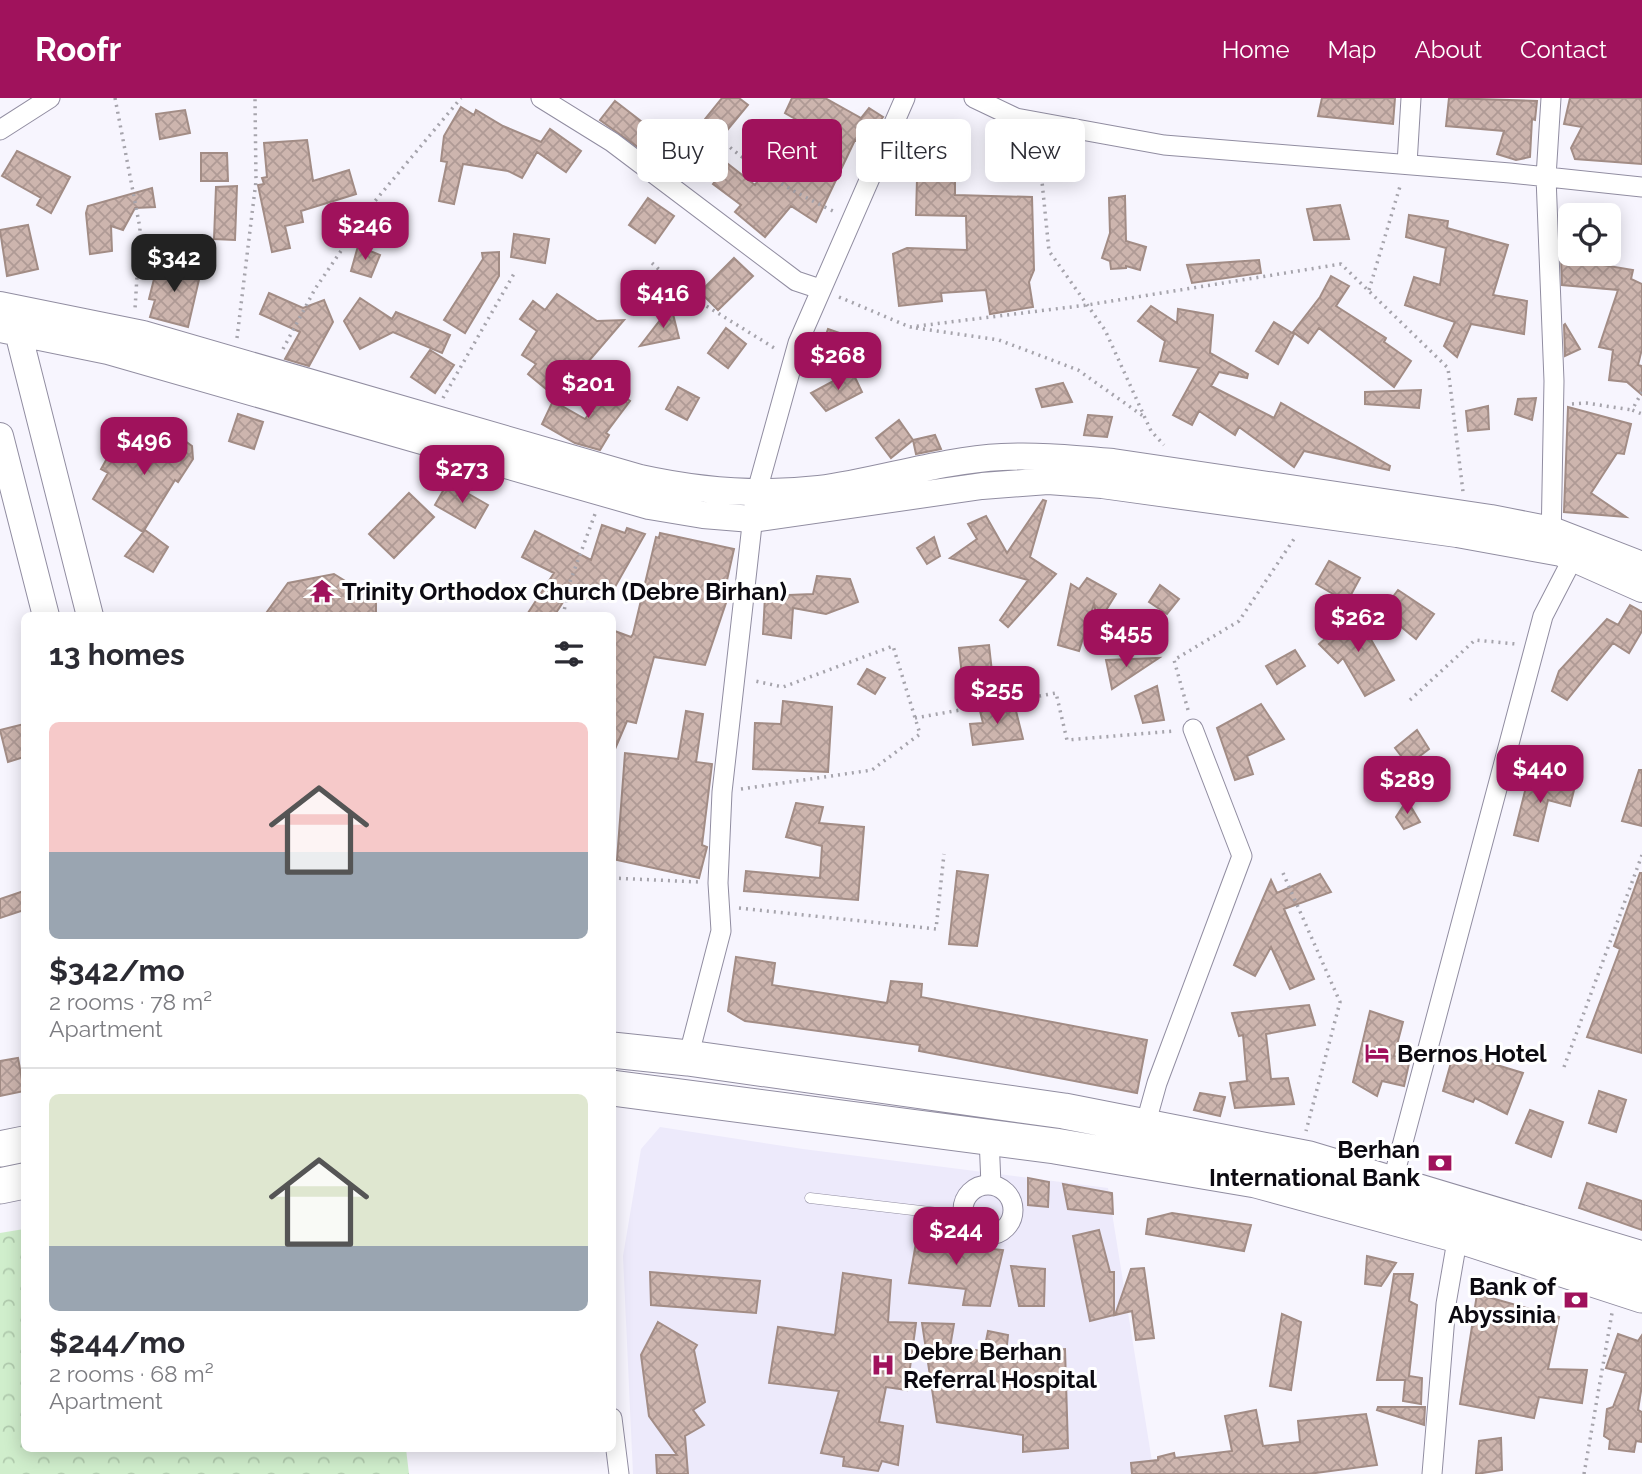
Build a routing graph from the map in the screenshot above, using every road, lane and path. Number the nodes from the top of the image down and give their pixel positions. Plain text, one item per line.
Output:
1 (50, 98) edge
2 (115, 98) edge
3 (255, 98) edge
4 (461, 98) edge
5 (541, 98) edge
6 (905, 98) edge
7 (975, 98) edge
8 (1411, 98) edge
9 (1551, 98) edge
10 (1020, 119) edge
11 (0, 130) edge
12 (1085, 131) edge
13 (728, 146) edge
14 (1407, 164) junction
15 (1546, 177) junction
16 (1042, 182) edge
17 (1642, 187) edge
18 (850, 220) junction
19 (652, 263) dead end
20 (515, 272) dead end
21 (820, 289) junction
22 (1368, 290) junction
23 (0, 305) edge
24 (1087, 305) junction
25 (6, 325) edge
26 (911, 327) junction
27 (133, 332) junction
28 (793, 360) junction
29 (235, 361) junction
30 (271, 371) junction
31 (1642, 393) edge
32 (1554, 405) junction
33 (1632, 410) junction
34 (1642, 414) edge
35 (1144, 416) junction
36 (432, 418) junction
37 (0, 436) edge
38 (1192, 474) junction
39 (756, 492) junction
40 (604, 493) junction
41 (8, 499) edge
42 (1311, 514) junction
43 (1466, 515) junction
44 (752, 519) junction
45 (1558, 546) junction
46 (1642, 565) edge
47 (1642, 589) edge
48 (45, 612) edge
49 (89, 612) edge
50 (564, 612) edge
51 (1536, 646) junction
52 (735, 677) junction
53 (1409, 700) dead end
54 (915, 718) junction
55 (1195, 733) junction
56 (722, 792) junction
57 (944, 854) dead end
58 (1642, 855) edge
59 (1283, 873) dead end
60 (616, 878) edge
61 (718, 883) junction
62 (719, 906) junction
63 (616, 1050) edge
64 (688, 1058) junction
65 (1564, 1067) dead end
66 (616, 1089) edge
67 (1146, 1125) junction
68 (989, 1137) junction
69 (21, 1145) edge
70 (0, 1149) edge
71 (1135, 1157) junction
72 (1299, 1157) junction
73 (21, 1182) edge
74 (991, 1185) junction
75 (0, 1186) edge
76 (810, 1198) dead end
77 (1388, 1199) junction
78 (964, 1216) junction
79 (1458, 1235) junction
80 (1642, 1259) edge
81 (1629, 1291) edge
82 (616, 1450) edge
83 (619, 1474) edge
84 (1432, 1474) edge
85 (1584, 1474) edge

1 - 11 street
2 - 27 path
3 - 29 path
4 - 30 path
5 - 21 street
6 - 18 street
7 - 10 street
8 - 14 street
9 - 15 street
12 - 14 street
13 - 18 path
14 - 15 street
14 - 22 path
15 - 17 street
15 - 32 street
16 - 24 path
18 - 21 street
19 - 28 path
20 - 36 path
21 - 26 path
21 - 28 street
22 - 24 path
22 - 43 path
23 - 27 street
24 - 26 path
24 - 35 path
25 - 40 street
25 - 49 street
26 - 35 path
27 - 29 street
28 - 39 street
29 - 30 street
30 - 36 street
31 - 33 path
32 - 33 path
32 - 45 street
33 - 34 path
35 - 38 path
36 - 39 street
37 - 41 street
38 - 39 street
38 - 43 street
39 - 44 street
40 - 44 street
40 - 50 path
41 - 48 street
42 - 44 street
42 - 45 street
42 - 55 path
43 - 45 street
44 - 52 street
45 - 46 street
45 - 47 street
45 - 51 street
51 - 53 path
51 - 77 street
52 - 54 path
52 - 56 street
54 - 55 path
54 - 56 path
55 - 67 street
56 - 61 street
57 - 62 path
58 - 65 path
59 - 72 path
60 - 61 path
61 - 62 street
62 - 64 street
63 - 64 highway
64 - 67 highway
66 - 68 highway
67 - 71 street
67 - 72 highway
68 - 71 highway
68 - 74 street
69 - 70 highway
71 - 77 highway
72 - 77 highway
73 - 75 highway
74 - 78 street
74 - 78 street
76 - 78 lane
77 - 79 highway
77 - 80 highway
79 - 81 highway
79 - 84 street
81 - 85 path
82 - 83 street

